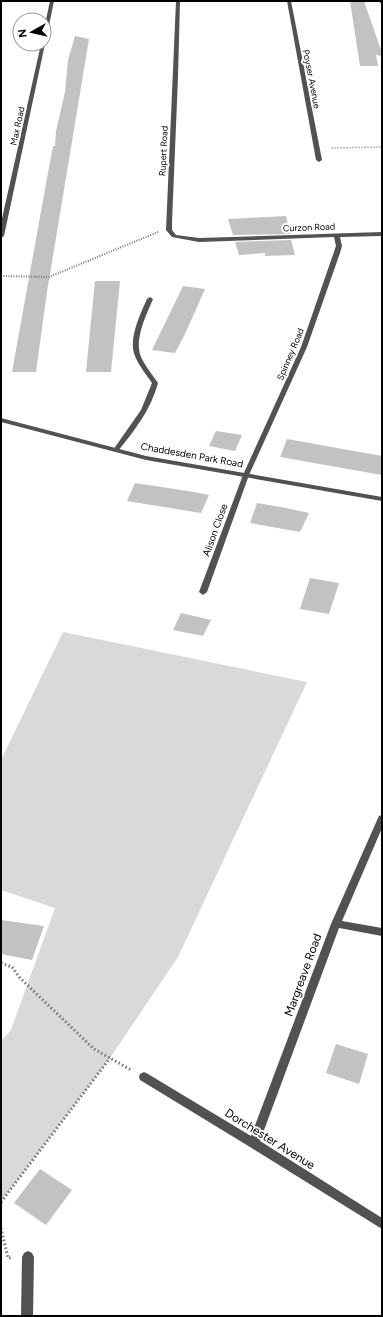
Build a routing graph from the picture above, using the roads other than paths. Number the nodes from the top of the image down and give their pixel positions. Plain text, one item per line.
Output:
1 (52, 1) edge
2 (178, 1) edge
3 (289, 1) edge
4 (50, 12) edge
5 (41, 52) edge
6 (319, 160) dead end
7 (382, 234) edge
8 (1, 236) edge
9 (337, 236) junction
10 (237, 239) joint
11 (150, 299) dead end
12 (1, 420) edge
13 (116, 450) junction
14 (246, 475) junction
15 (382, 499) edge
16 (203, 592) dead end
17 (382, 818) edge
18 (336, 924) junction
19 (382, 932) edge
20 (144, 1077) road end
21 (254, 1143) junction
22 (382, 1224) edge
23 (28, 1257) road end
24 (27, 1316) edge

1 - 4 street
2 - 10 street, Rupert Road
3 - 6 street, Poyser Avenue
5 - 8 street, Max Road
7 - 9 street, Curzon Road
9 - 10 street, Curzon Road
9 - 14 street, Spinney Road
11 - 13 street
12 - 13 street, Chaddesden Park Road
13 - 14 street, Chaddesden Park Road
14 - 15 street, Chaddesden Park Road
14 - 16 street, Alison Close
17 - 18 street, Margreave Road
18 - 19 street
18 - 21 street, Margreave Road
20 - 21 street, Dorchester Avenue
21 - 22 street, Dorchester Avenue
23 - 24 street

